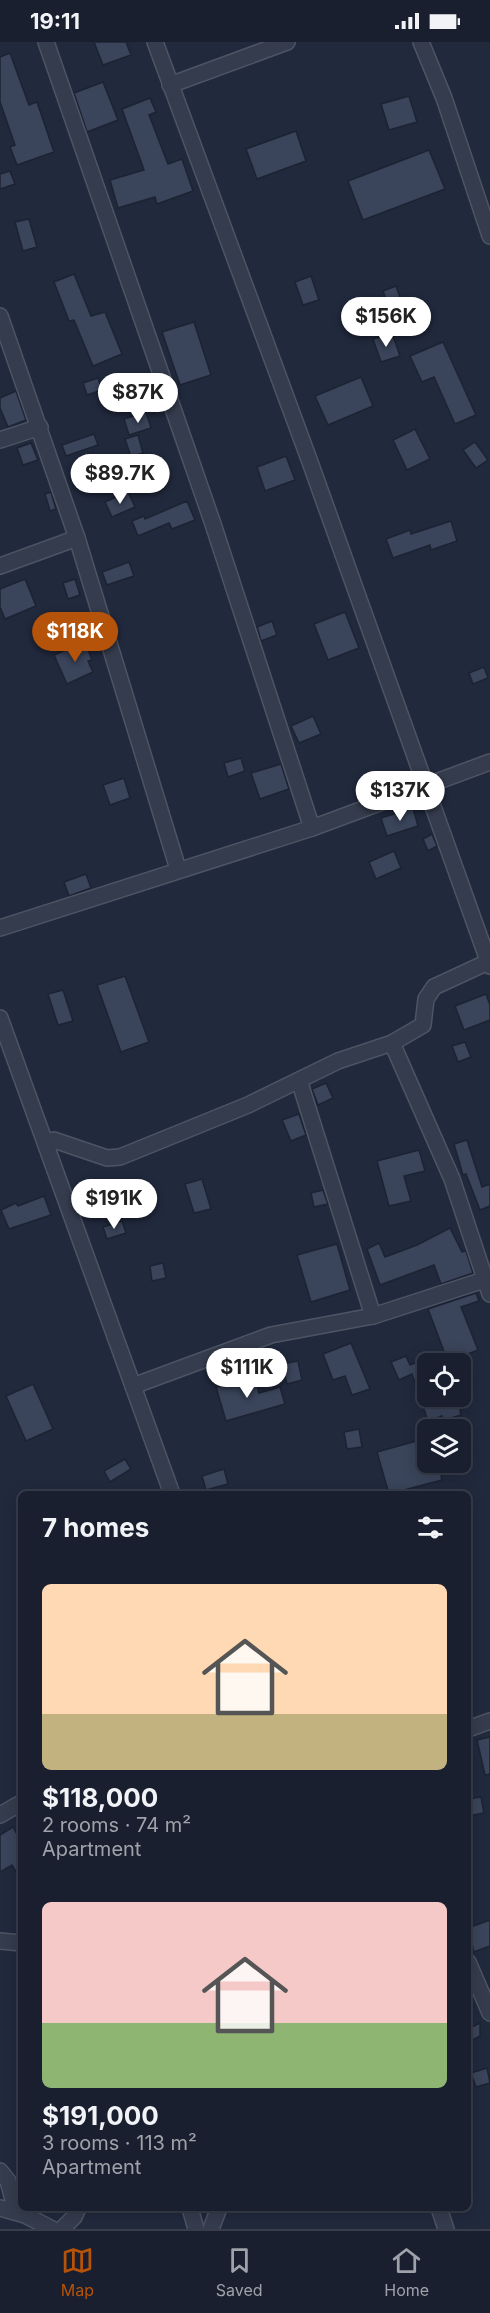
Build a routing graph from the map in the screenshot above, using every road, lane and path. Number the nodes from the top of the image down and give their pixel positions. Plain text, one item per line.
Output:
1 (46, 42) edge
2 (155, 42) edge
3 (287, 42) edge
4 (421, 42) edge
5 (170, 86) junction
6 (484, 198) edge
7 (490, 236) edge
8 (0, 316) edge
9 (40, 427) junction
10 (0, 440) edge
11 (77, 538) junction
12 (0, 566) edge
13 (490, 762) edge
14 (426, 786) junction
15 (312, 828) junction
16 (178, 869) junction
17 (0, 928) edge
18 (489, 964) edge
19 (0, 1018) edge
20 (392, 1043) junction
21 (299, 1080) junction
22 (46, 1147) junction
23 (489, 1284) edge
24 (372, 1316) junction
25 (133, 1386) junction
26 (171, 1491) edge
27 (490, 1721) edge
28 (471, 1728) edge
29 (18, 1805) edge
30 (0, 1815) edge
31 (0, 1941) edge
32 (18, 1943) edge
33 (471, 1969) edge
34 (490, 2013) edge
35 (0, 2171) edge
36 (0, 2208) edge
37 (18, 2208) edge
38 (21, 2211) edge
39 (77, 2211) edge
40 (191, 2211) edge
41 (218, 2211) edge
42 (440, 2211) edge
43 (25, 2216) junction
44 (52, 2229) edge
45 (62, 2229) edge
46 (196, 2229) edge
47 (211, 2229) edge
48 (446, 2229) edge

1 - 15 street
2 - 5 street
3 - 5 street
4 - 6 street
5 - 14 street
6 - 7 street
8 - 9 street
9 - 10 street
9 - 11 street
11 - 12 street
11 - 16 street
13 - 14 street
14 - 15 street
14 - 18 street
15 - 16 street
16 - 17 street
18 - 20 street
19 - 22 street
20 - 21 street
20 - 23 street
21 - 22 street
21 - 24 street
22 - 25 street
23 - 24 street
24 - 25 street
25 - 26 street
27 - 28 street
29 - 30 street
31 - 32 street
33 - 34 street
35 - 37 street
36 - 43 street
38 - 43 street
39 - 45 street
40 - 46 street
41 - 47 street
42 - 48 street
43 - 44 street

